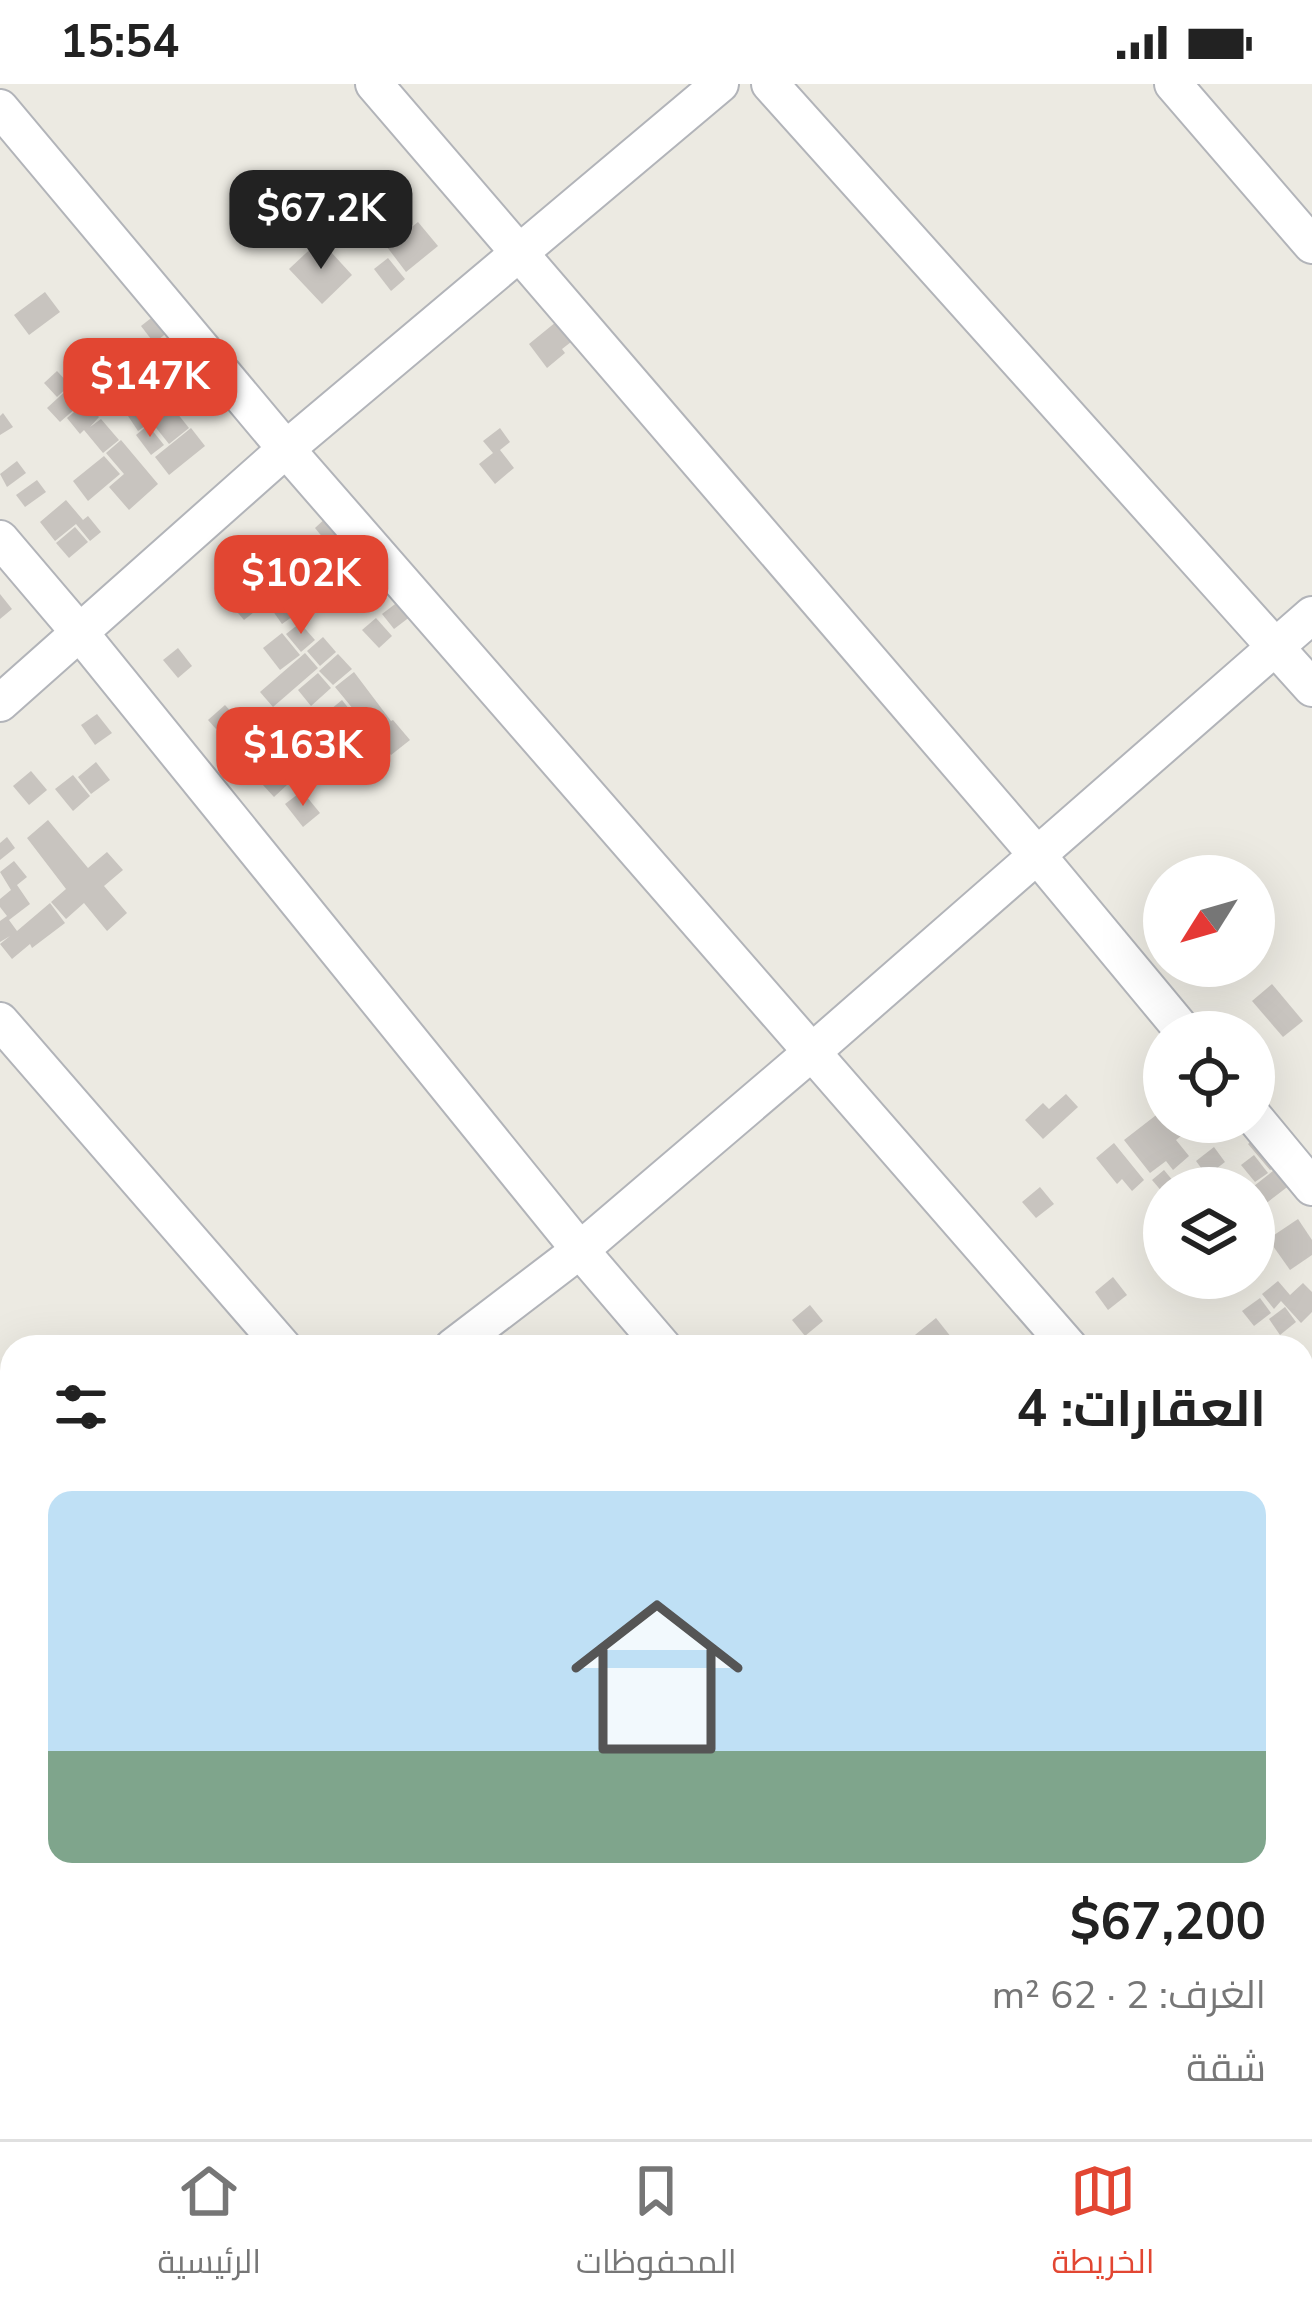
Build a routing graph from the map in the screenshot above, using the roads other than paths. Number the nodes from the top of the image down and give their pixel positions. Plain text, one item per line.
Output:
1 (374, 84) edge
2 (720, 84) edge
3 (770, 84) edge
4 (1173, 84) edge
5 (0, 108) edge
6 (1312, 245) edge
7 (518, 252) junction
8 (286, 449) junction
9 (0, 539) edge
10 (1312, 615) edge
11 (80, 633) junction
12 (1276, 646) junction
13 (1312, 688) edge
14 (0, 703) edge
15 (1036, 855) junction
16 (1166, 1011) edge
17 (0, 1022) edge
18 (812, 1052) junction
19 (1275, 1142) edge
20 (1312, 1186) edge
21 (580, 1250) junction
22 (273, 1335) edge
23 (469, 1335) edge
24 (653, 1335) edge
25 (1059, 1335) edge

1 - 7 street
2 - 7 street
3 - 12 street
4 - 6 street
5 - 8 street
7 - 8 street
7 - 15 street
8 - 11 street
8 - 18 street
9 - 11 street
10 - 12 street
11 - 14 street
11 - 21 street
12 - 13 street
12 - 15 street
15 - 16 street
15 - 18 street
17 - 22 street
18 - 21 street
18 - 25 street
19 - 20 street
21 - 23 street
21 - 24 street

